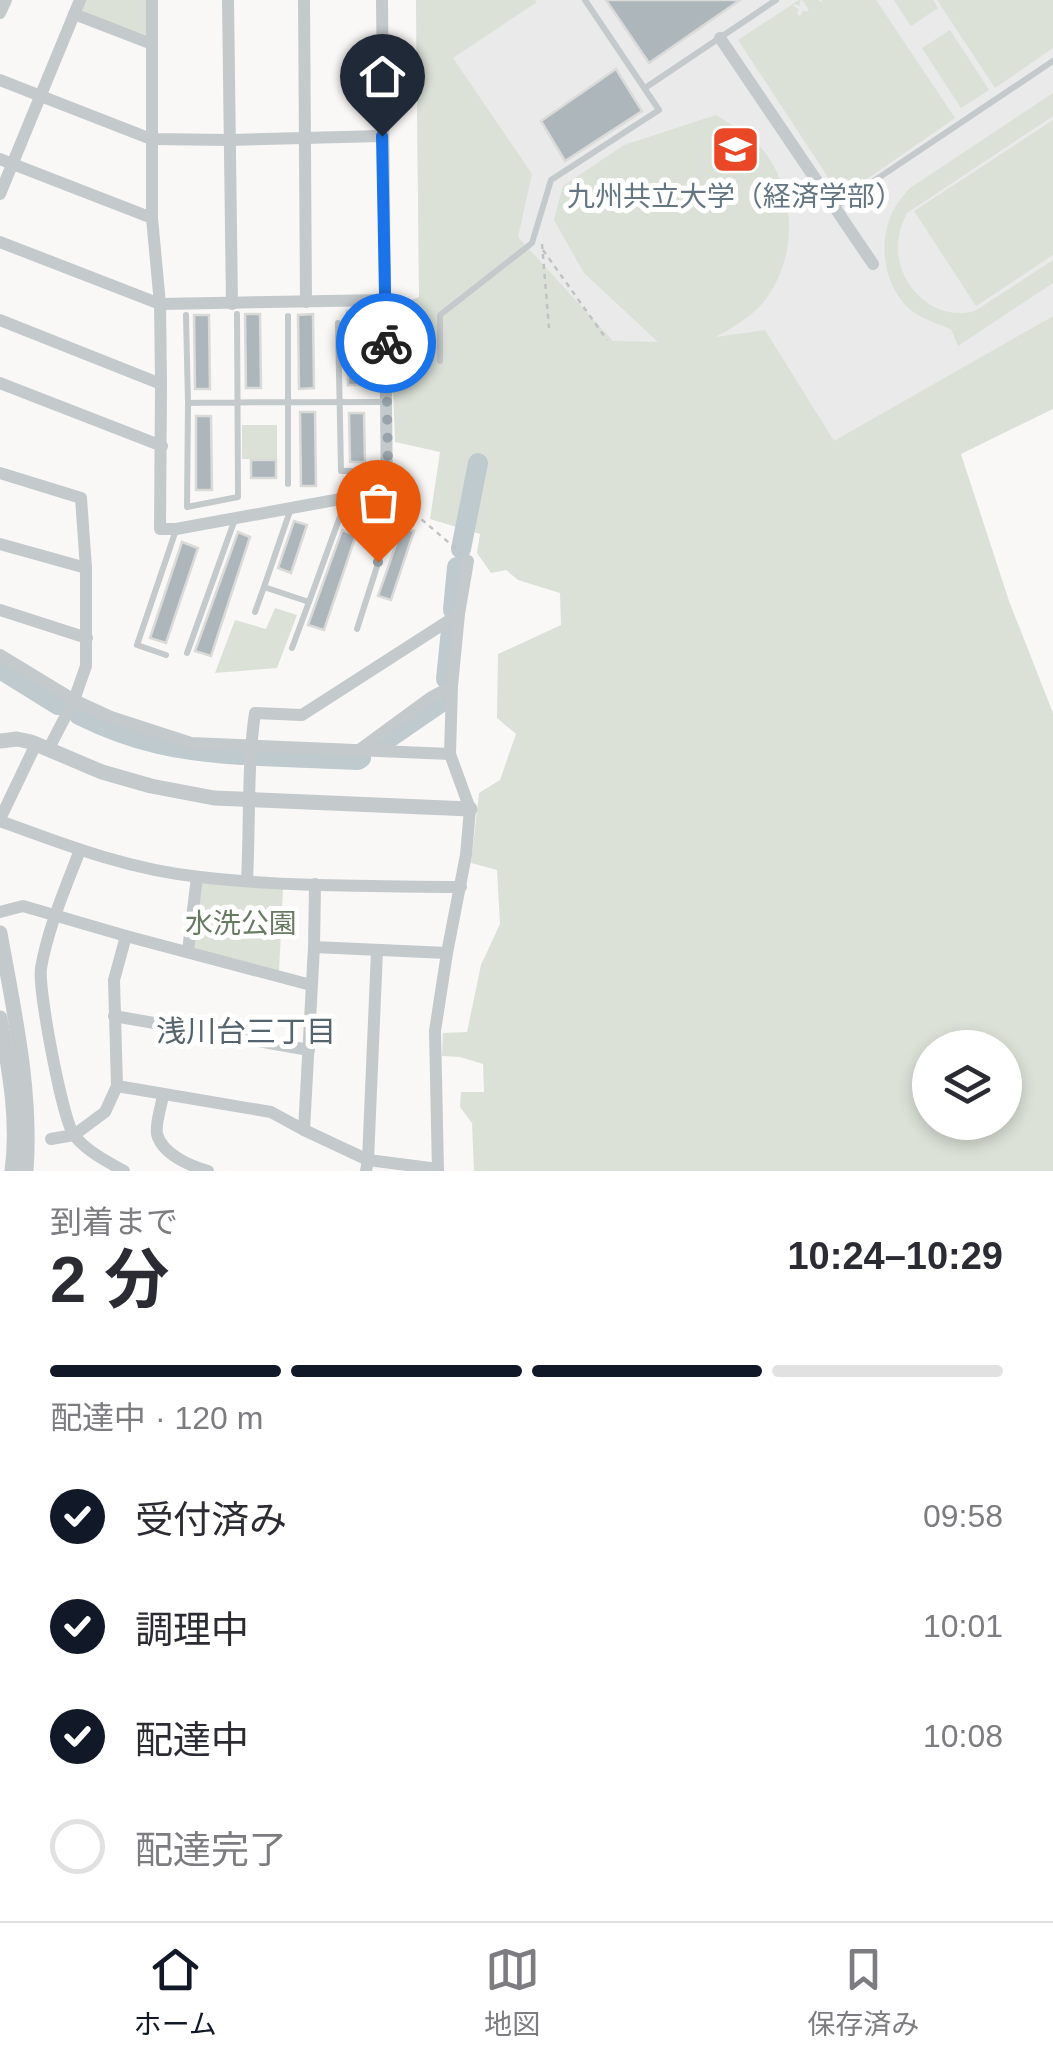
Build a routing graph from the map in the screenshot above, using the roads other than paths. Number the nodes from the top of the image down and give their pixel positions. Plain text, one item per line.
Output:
1 (6, 0) edge
2 (80, 0) edge
3 (152, 0) edge
4 (228, 0) edge
5 (304, 0) edge
6 (382, 0) edge
7 (585, 0) edge
8 (776, 0) edge
9 (0, 14) edge
10 (74, 14) junction
11 (720, 38) junction
12 (152, 44) junction
13 (1053, 61) edge
14 (0, 80) edge
15 (644, 88) junction
16 (40, 95) junction
17 (382, 136) junction
18 (152, 139) junction
19 (305, 139) junction
20 (230, 140) junction
21 (6, 161) edge
22 (0, 194) edge
23 (835, 207) junction
24 (152, 218) junction
25 (0, 242) edge
26 (873, 264) dead end
27 (385, 300) junction
28 (306, 302) junction
29 (160, 304) junction
30 (235, 309) junction
31 (186, 315) dead end
32 (288, 316) dead end
33 (0, 320) edge
34 (338, 323) dead end
35 (440, 361) dead end
36 (0, 382) edge
37 (162, 384) junction
38 (239, 402) junction
39 (289, 402) junction
40 (340, 402) junction
41 (387, 402) junction
42 (188, 403) junction
43 (162, 446) junction
44 (376, 471) dead end
45 (0, 474) edge
46 (288, 484) dead end
47 (346, 498) junction
48 (387, 500) junction
49 (291, 510) junction
50 (236, 518) junction
51 (176, 529) junction
52 (0, 544) edge
53 (468, 561) dead end
54 (86, 568) junction
55 (264, 587) junction
56 (309, 602) junction
57 (0, 610) edge
58 (255, 612) dead end
59 (459, 614) junction
60 (357, 629) dead end
61 (87, 638) junction
62 (292, 648) dead end
63 (187, 653) dead end
64 (166, 654) dead end
65 (0, 655) edge
66 (452, 686) junction
67 (74, 700) junction
68 (0, 741) edge
69 (42, 747) junction
70 (250, 747) junction
71 (359, 750) junction
72 (450, 754) junction
73 (251, 801) junction
74 (470, 809) junction
75 (0, 820) edge
76 (80, 850) junction
77 (198, 877) junction
78 (247, 880) junction
79 (315, 884) junction
80 (461, 888) junction
81 (0, 912) edge
82 (55, 916) junction
83 (0, 933) edge
84 (126, 936) junction
85 (314, 947) junction
86 (188, 951) junction
87 (377, 951) junction
88 (447, 953) junction
89 (311, 985) junction
90 (114, 1016) junction
91 (0, 1018) edge
92 (309, 1050) junction
93 (117, 1086) junction
94 (164, 1094) junction
95 (304, 1130) junction
96 (74, 1135) junction
97 (51, 1139) dead end
98 (367, 1165) edge
99 (438, 1170) edge
100 (12, 1171) edge
101 (26, 1171) edge
102 (124, 1171) edge
103 (208, 1171) edge

1 - 9 street
2 - 10 street
3 - 12 street
4 - 20 street
5 - 19 street
6 - 17 street
7 - 15 lane
8 - 11 lane
10 - 12 street
10 - 16 street
11 - 15 lane
11 - 23 street
12 - 18 street
13 - 23 lane
14 - 16 street
15 - 35 lane
16 - 18 street
16 - 21 street
17 - 19 street
17 - 27 street
18 - 20 street
18 - 24 street
19 - 20 street
19 - 28 street
20 - 30 street
21 - 22 street
21 - 24 street
23 - 26 street
24 - 29 street
25 - 29 street
27 - 28 street
27 - 41 street
28 - 30 street
29 - 30 street
29 - 37 street
30 - 38 lane
31 - 42 lane
32 - 39 lane
33 - 37 street
34 - 40 lane
36 - 43 street
37 - 43 street
38 - 39 lane
38 - 42 lane
38 - 42 lane
39 - 40 lane
39 - 46 lane
40 - 41 lane
40 - 44 lane
41 - 48 street
43 - 51 street
45 - 54 street
47 - 48 street
47 - 49 street
47 - 56 lane
48 - 60 lane
49 - 50 street
49 - 55 lane
50 - 51 street
50 - 63 lane
51 - 64 lane
52 - 54 street
53 - 59 street
54 - 61 street
55 - 56 lane
55 - 58 lane
56 - 62 lane
57 - 61 street
59 - 66 street
59 - 70 street
61 - 67 street
65 - 67 street
66 - 71 street
66 - 72 street
67 - 69 street
67 - 70 street
68 - 69 street
69 - 73 street
69 - 75 street
70 - 71 street
70 - 73 street
71 - 72 street
72 - 74 street
73 - 74 street
73 - 78 street
74 - 80 street
75 - 76 street
76 - 77 street
76 - 82 street
77 - 78 street
77 - 86 street
78 - 79 street
79 - 80 street
79 - 85 street
80 - 88 street
81 - 82 street
82 - 84 street
82 - 96 street
83 - 101 street
84 - 86 street
84 - 90 street
85 - 87 street
85 - 89 street
86 - 89 street
87 - 88 street
87 - 98 street
88 - 99 street
89 - 92 street
90 - 92 street
90 - 93 street
91 - 100 street
92 - 95 street
93 - 94 street
93 - 96 street
94 - 95 street
94 - 103 street
95 - 98 street
96 - 97 street
96 - 102 street
98 - 99 street

